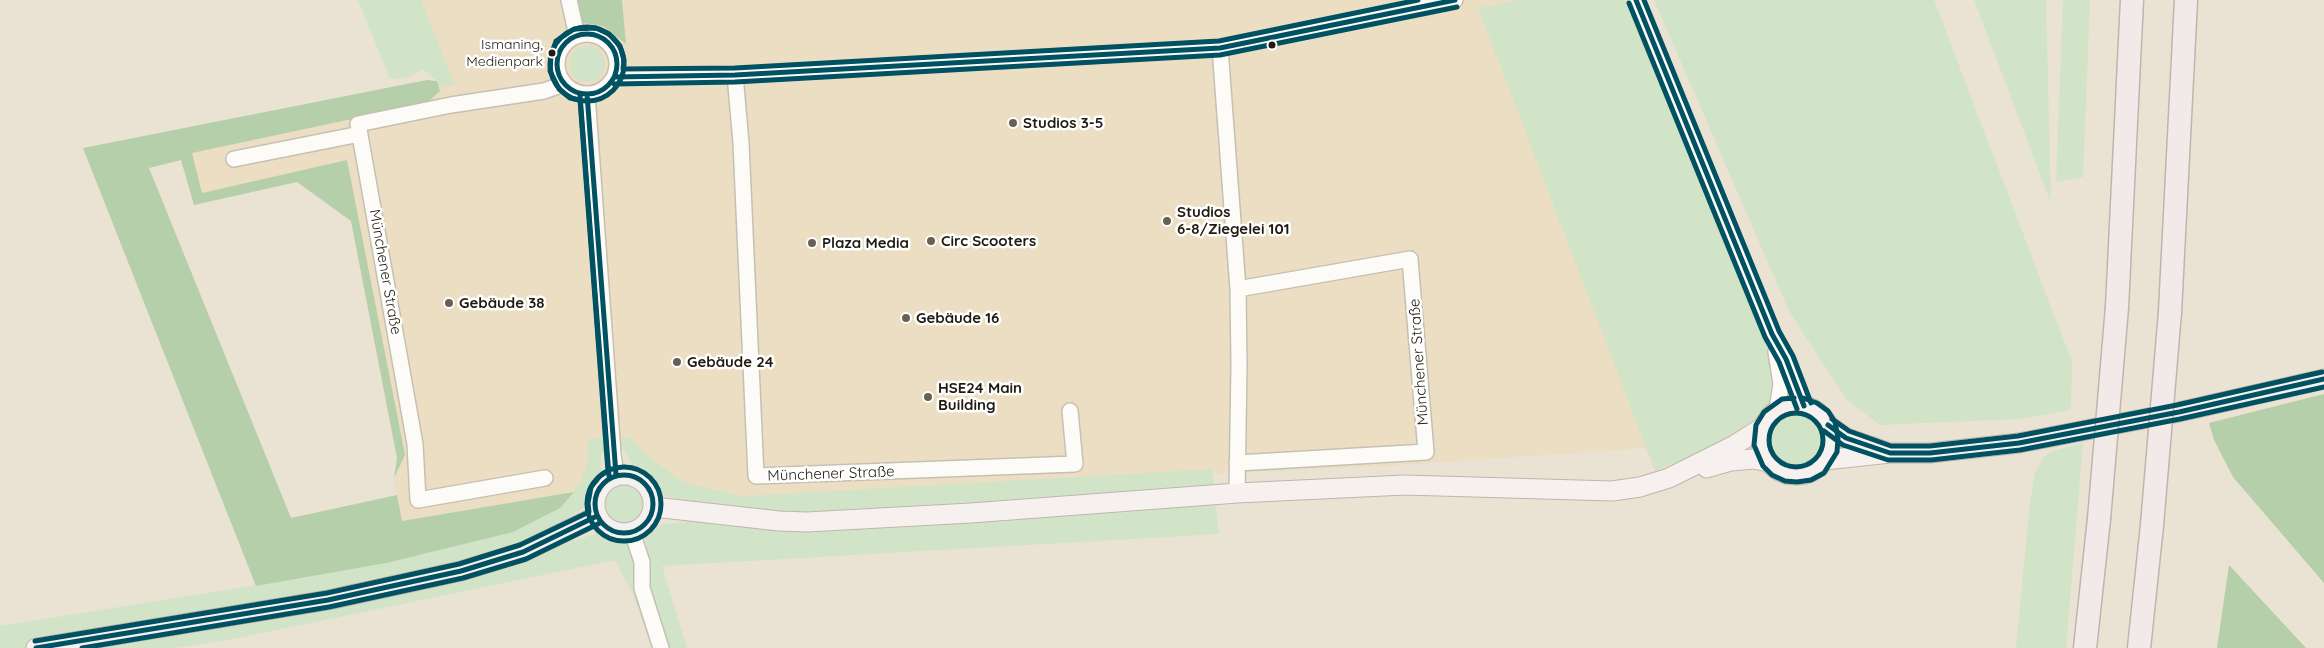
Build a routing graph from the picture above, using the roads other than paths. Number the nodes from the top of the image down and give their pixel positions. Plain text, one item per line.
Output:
1 (568, 0) edge
2 (1373, 0) edge
3 (1455, 0) edge
4 (1636, 0) edge
5 (2132, 0) edge
6 (2186, 0) edge
7 (1410, 4) edge
8 (1369, 16) junction
9 (577, 36) junction
10 (1220, 48) junction
11 (735, 75) junction
12 (614, 77) junction
13 (564, 84) junction
14 (587, 94) junction
15 (360, 134) junction
16 (234, 159) dead end
17 (1238, 289) junction
18 (1772, 334) junction
19 (2324, 379) edge
20 (1804, 406) junction
21 (1777, 410) junction
22 (1070, 411) dead end
23 (1828, 426) junction
24 (1764, 427) junction
25 (1890, 453) junction
26 (1825, 460) junction
27 (1769, 462) junction
28 (1237, 463) junction
29 (1681, 472) junction
30 (616, 475) junction
31 (545, 478) dead end
32 (1236, 493) junction
33 (654, 507) junction
34 (597, 516) junction
35 (632, 532) junction
36 (36, 648) edge
37 (661, 648) edge
38 (2085, 648) edge
39 (2139, 648) edge

1 - 9 street
2 - 8 street
3 - 7 street
4 - 18 street
5 - 38 highway, bridge
6 - 39 highway, bridge
7 - 8 street
8 - 10 street
9 - 12 street
9 - 13 street
10 - 11 street
10 - 17 street
11 - 12 street
11 - 22 street, Münchener Straße
12 - 14 street
13 - 14 street
13 - 15 street
14 - 30 street
15 - 16 street
15 - 31 street, Münchener Straße
17 - 28 street
17 - 28 street, Münchener Straße
18 - 20 street
18 - 21 street
19 - 25 main road
20 - 21 main road
20 - 23 main road
21 - 24 main road
23 - 25 main road
23 - 26 main road
24 - 27 main road
24 - 29 main road
25 - 26 main road
26 - 27 main road
27 - 29 main road
28 - 32 street
29 - 32 main road
30 - 33 main road
30 - 34 main road
32 - 33 main road
33 - 35 main road
34 - 35 main road
34 - 36 main road
35 - 37 street

